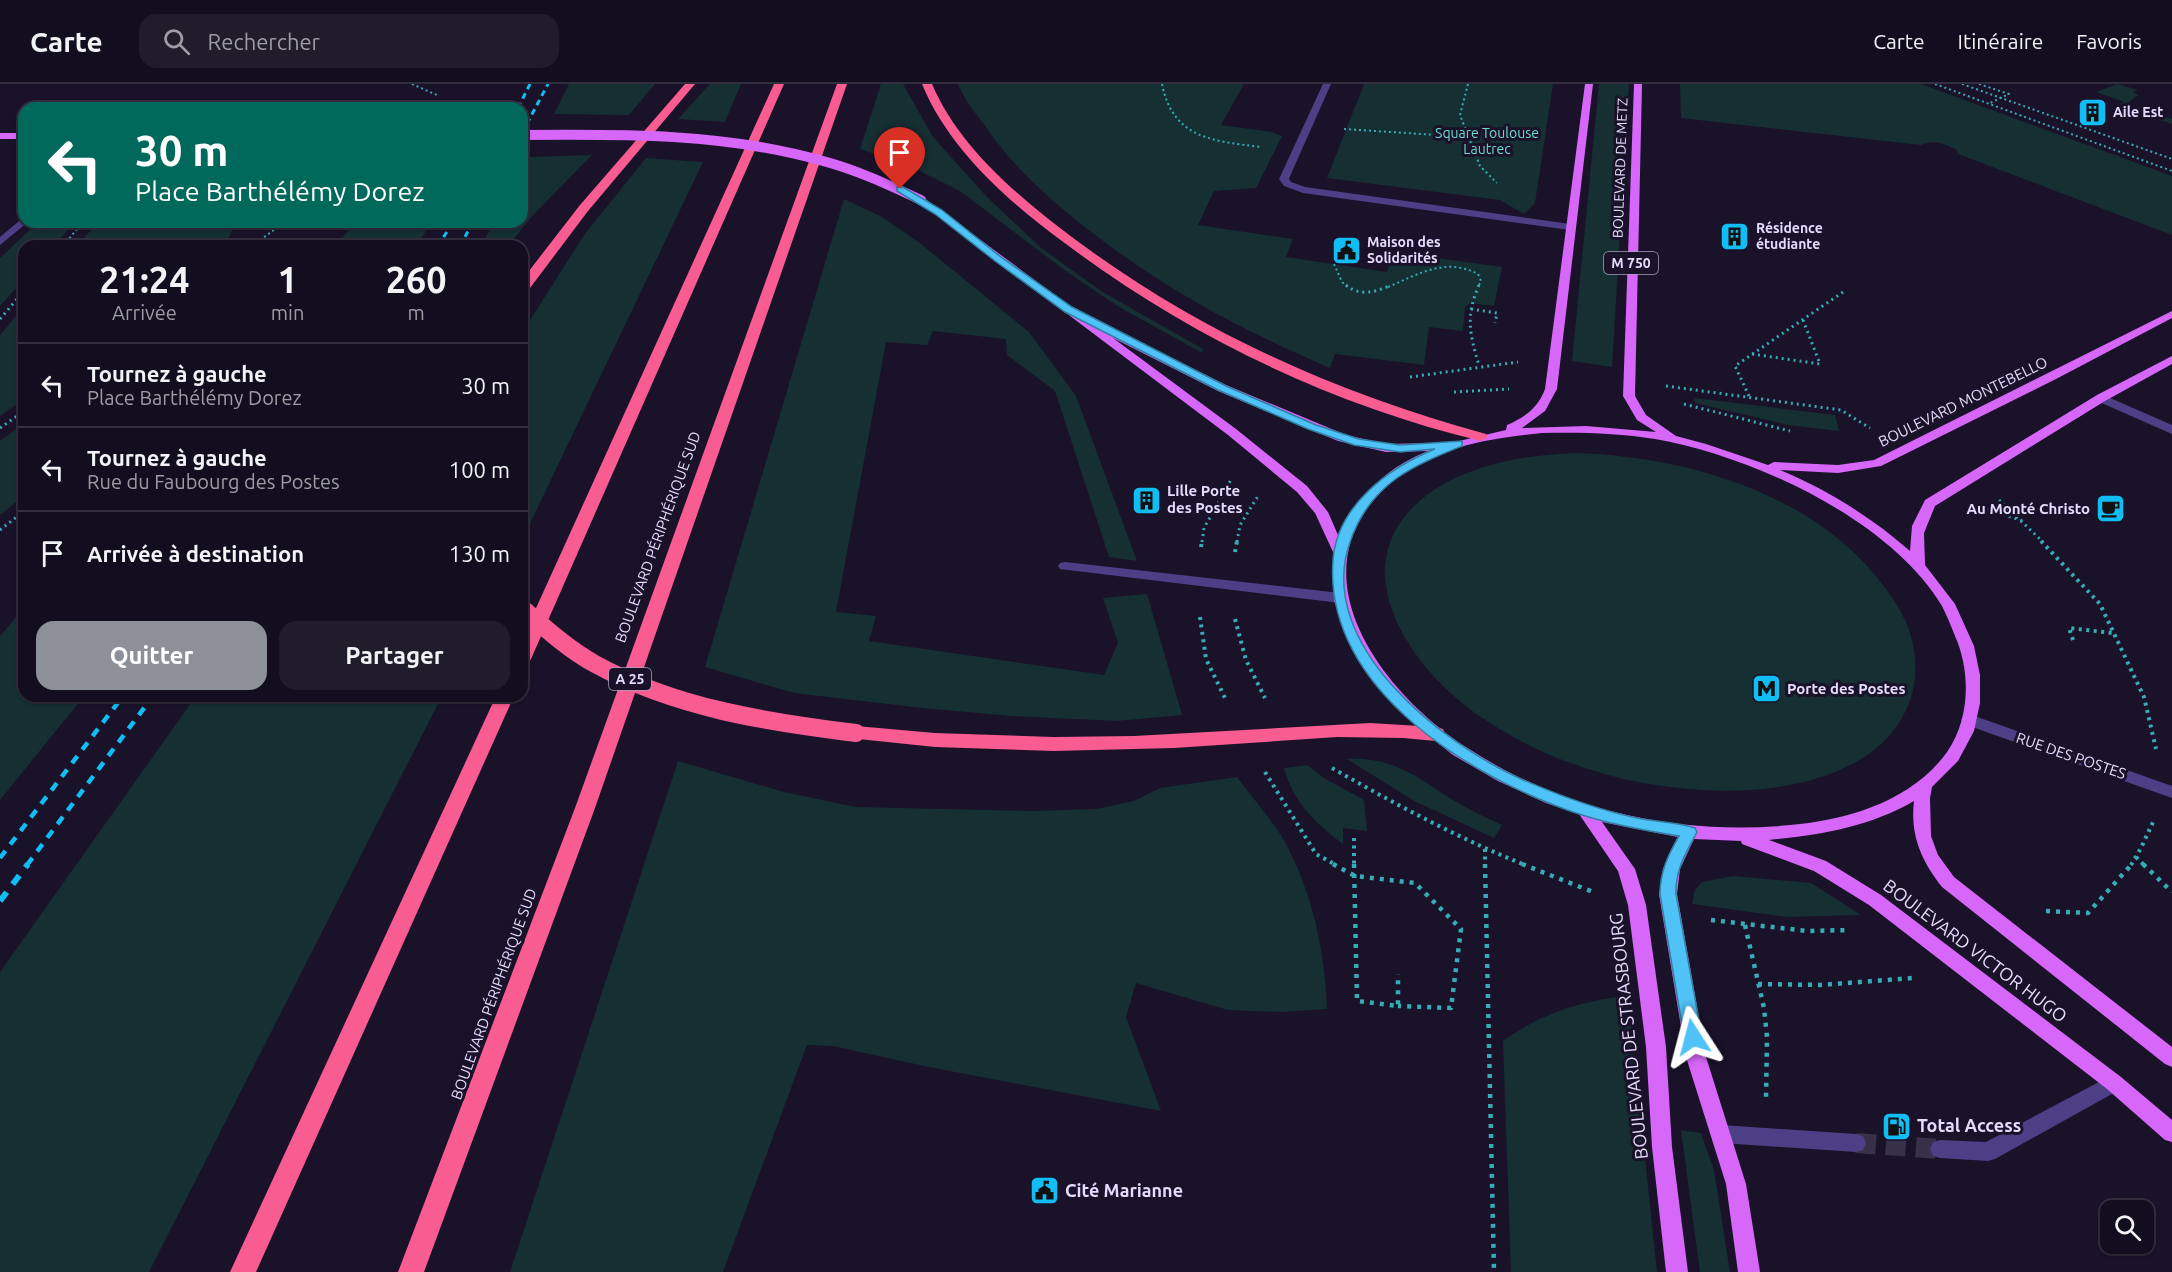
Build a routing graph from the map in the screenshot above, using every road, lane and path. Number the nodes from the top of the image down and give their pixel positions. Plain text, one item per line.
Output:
1 (412, 84) edge
2 (690, 84) edge
3 (779, 84) edge
4 (842, 84) edge
5 (927, 84) edge
6 (1162, 84) edge
7 (1327, 84) edge
8 (1468, 84) edge
9 (1589, 84) edge
10 (1638, 84) edge
11 (1935, 84) edge
12 (1962, 84) edge
13 (1979, 84) edge
14 (437, 95) dead end
15 (1988, 104) junction
16 (528, 135) edge
17 (0, 136) edge
18 (18, 136) edge
19 (1468, 137) junction
20 (1297, 152) junction
21 (2172, 159) edge
22 (2172, 171) edge
23 (1536, 222) junction
24 (18, 226) edge
25 (1570, 227) junction
26 (78, 228) edge
27 (277, 228) edge
28 (68, 240) edge
29 (260, 240) edge
30 (0, 242) edge
31 (1334, 264) dead end
32 (528, 280) edge
33 (1843, 292) dead end
34 (18, 298) edge
35 (1471, 309) junction
36 (1069, 310) junction
37 (2172, 314) edge
38 (0, 319) edge
39 (1803, 320) junction
40 (1495, 323) dead end
41 (1752, 354) junction
42 (2172, 359) edge
43 (1522, 362) dead end
44 (1479, 366) junction
45 (1405, 379) dead end
46 (1656, 384) dead end
47 (1551, 389) junction
48 (1445, 393) dead end
49 (1749, 397) junction
50 (2101, 398) junction
51 (18, 415) edge
52 (0, 428) edge
53 (2172, 430) edge
54 (1879, 433) dead end
55 (1499, 434) junction
56 (1481, 437) junction
57 (1684, 442) junction
58 (1458, 444) junction
59 (1756, 464) junction
60 (1278, 470) junction
61 (1992, 494) dead end
62 (18, 516) edge
63 (0, 530) edge
64 (1340, 552) junction
65 (1065, 567) dead end
66 (1917, 567) junction
67 (1230, 586) junction
68 (1340, 598) junction
69 (528, 613) edge
70 (2113, 633) junction
71 (2073, 640) dead end
72 (528, 646) edge
73 (502, 702) edge
74 (1970, 720) junction
75 (1290, 734) junction
76 (1436, 734) junction
77 (2156, 751) dead end
78 (1924, 784) junction
79 (2172, 792) edge
80 (1585, 810) junction
81 (2154, 819) dead end
82 (1690, 832) junction
83 (1735, 835) junction
84 (1354, 838) dead end
85 (1485, 849) junction
86 (2136, 857) junction
87 (2172, 892) edge
88 (1637, 905) junction
89 (2043, 910) dead end
90 (1672, 913) junction
91 (1903, 920) junction
92 (1461, 929) dead end
93 (1398, 974) dead end
94 (1915, 978) dead end
95 (1758, 984) dead end
96 (1398, 1006) junction
97 (2172, 1058) edge
98 (2114, 1083) junction
99 (2172, 1133) edge
100 (1722, 1134) junction
101 (1856, 1143) tunnel mouth
102 (1940, 1149) tunnel mouth
103 (243, 1272) edge
104 (411, 1272) edge
105 (1494, 1272) edge
106 (1677, 1272) edge
107 (1749, 1272) edge

1 - 14 path
2 - 32 highway
3 - 72 highway
4 - 104 highway, BOULEVARD PÉRIPHÉRIQUE SUD / A 25
5 - 56 highway
6 - 20 path
7 - 20 street
8 - 19 path
9 - 25 main road
10 - 57 main road, BOULEVARD DE METZ / M 750
11 - 15 path
12 - 21 path
13 - 15 path, bridge
15 - 22 path
16 - 36 main road, bridge
17 - 18 main road
19 - 20 path
19 - 23 path
20 - 23 street
23 - 25 street
24 - 30 street
25 - 47 main road
26 - 28 path
27 - 29 path
31 - 35 path
33 - 39 path
34 - 38 path
35 - 40 path
35 - 44 path
36 - 58 main road
36 - 60 main road
37 - 59 main road, BOULEVARD MONTEBELLO
39 - 41 path
39 - 41 path
41 - 49 path
42 - 50 main road
43 - 44 path
44 - 45 path
46 - 49 path
47 - 48 path
47 - 55 main road
49 - 54 path
50 - 53 street
50 - 66 main road
51 - 52 path
55 - 56 main road
55 - 57 main road
56 - 58 main road
57 - 59 main road
58 - 64 main road
59 - 66 main road
60 - 64 main road
60 - 67 path
61 - 70 path
62 - 63 path
64 - 68 main road
65 - 67 street
66 - 74 main road
67 - 68 street
67 - 75 path
68 - 76 main road
69 - 75 highway, bridge
70 - 71 path
70 - 77 path
73 - 103 highway
74 - 78 main road
74 - 79 street, RUE DES POSTES
75 - 76 highway
75 - 85 path
76 - 80 main road
78 - 83 main road
78 - 97 main road
80 - 82 main road
80 - 88 main road, BOULEVARD DE STRASBOURG
81 - 86 path
82 - 83 main road
82 - 90 main road
83 - 91 main road, BOULEVARD VICTOR HUGO
84 - 96 path
85 - 88 path
85 - 105 path
86 - 87 path
86 - 89 path
88 - 106 main road, BOULEVARD DE STRASBOURG
90 - 91 path
90 - 100 main road
91 - 98 main road, BOULEVARD VICTOR HUGO
92 - 96 path
93 - 96 path
94 - 95 path
98 - 99 main road, BOULEVARD VICTOR HUGO
98 - 102 street
100 - 101 street
100 - 107 main road

